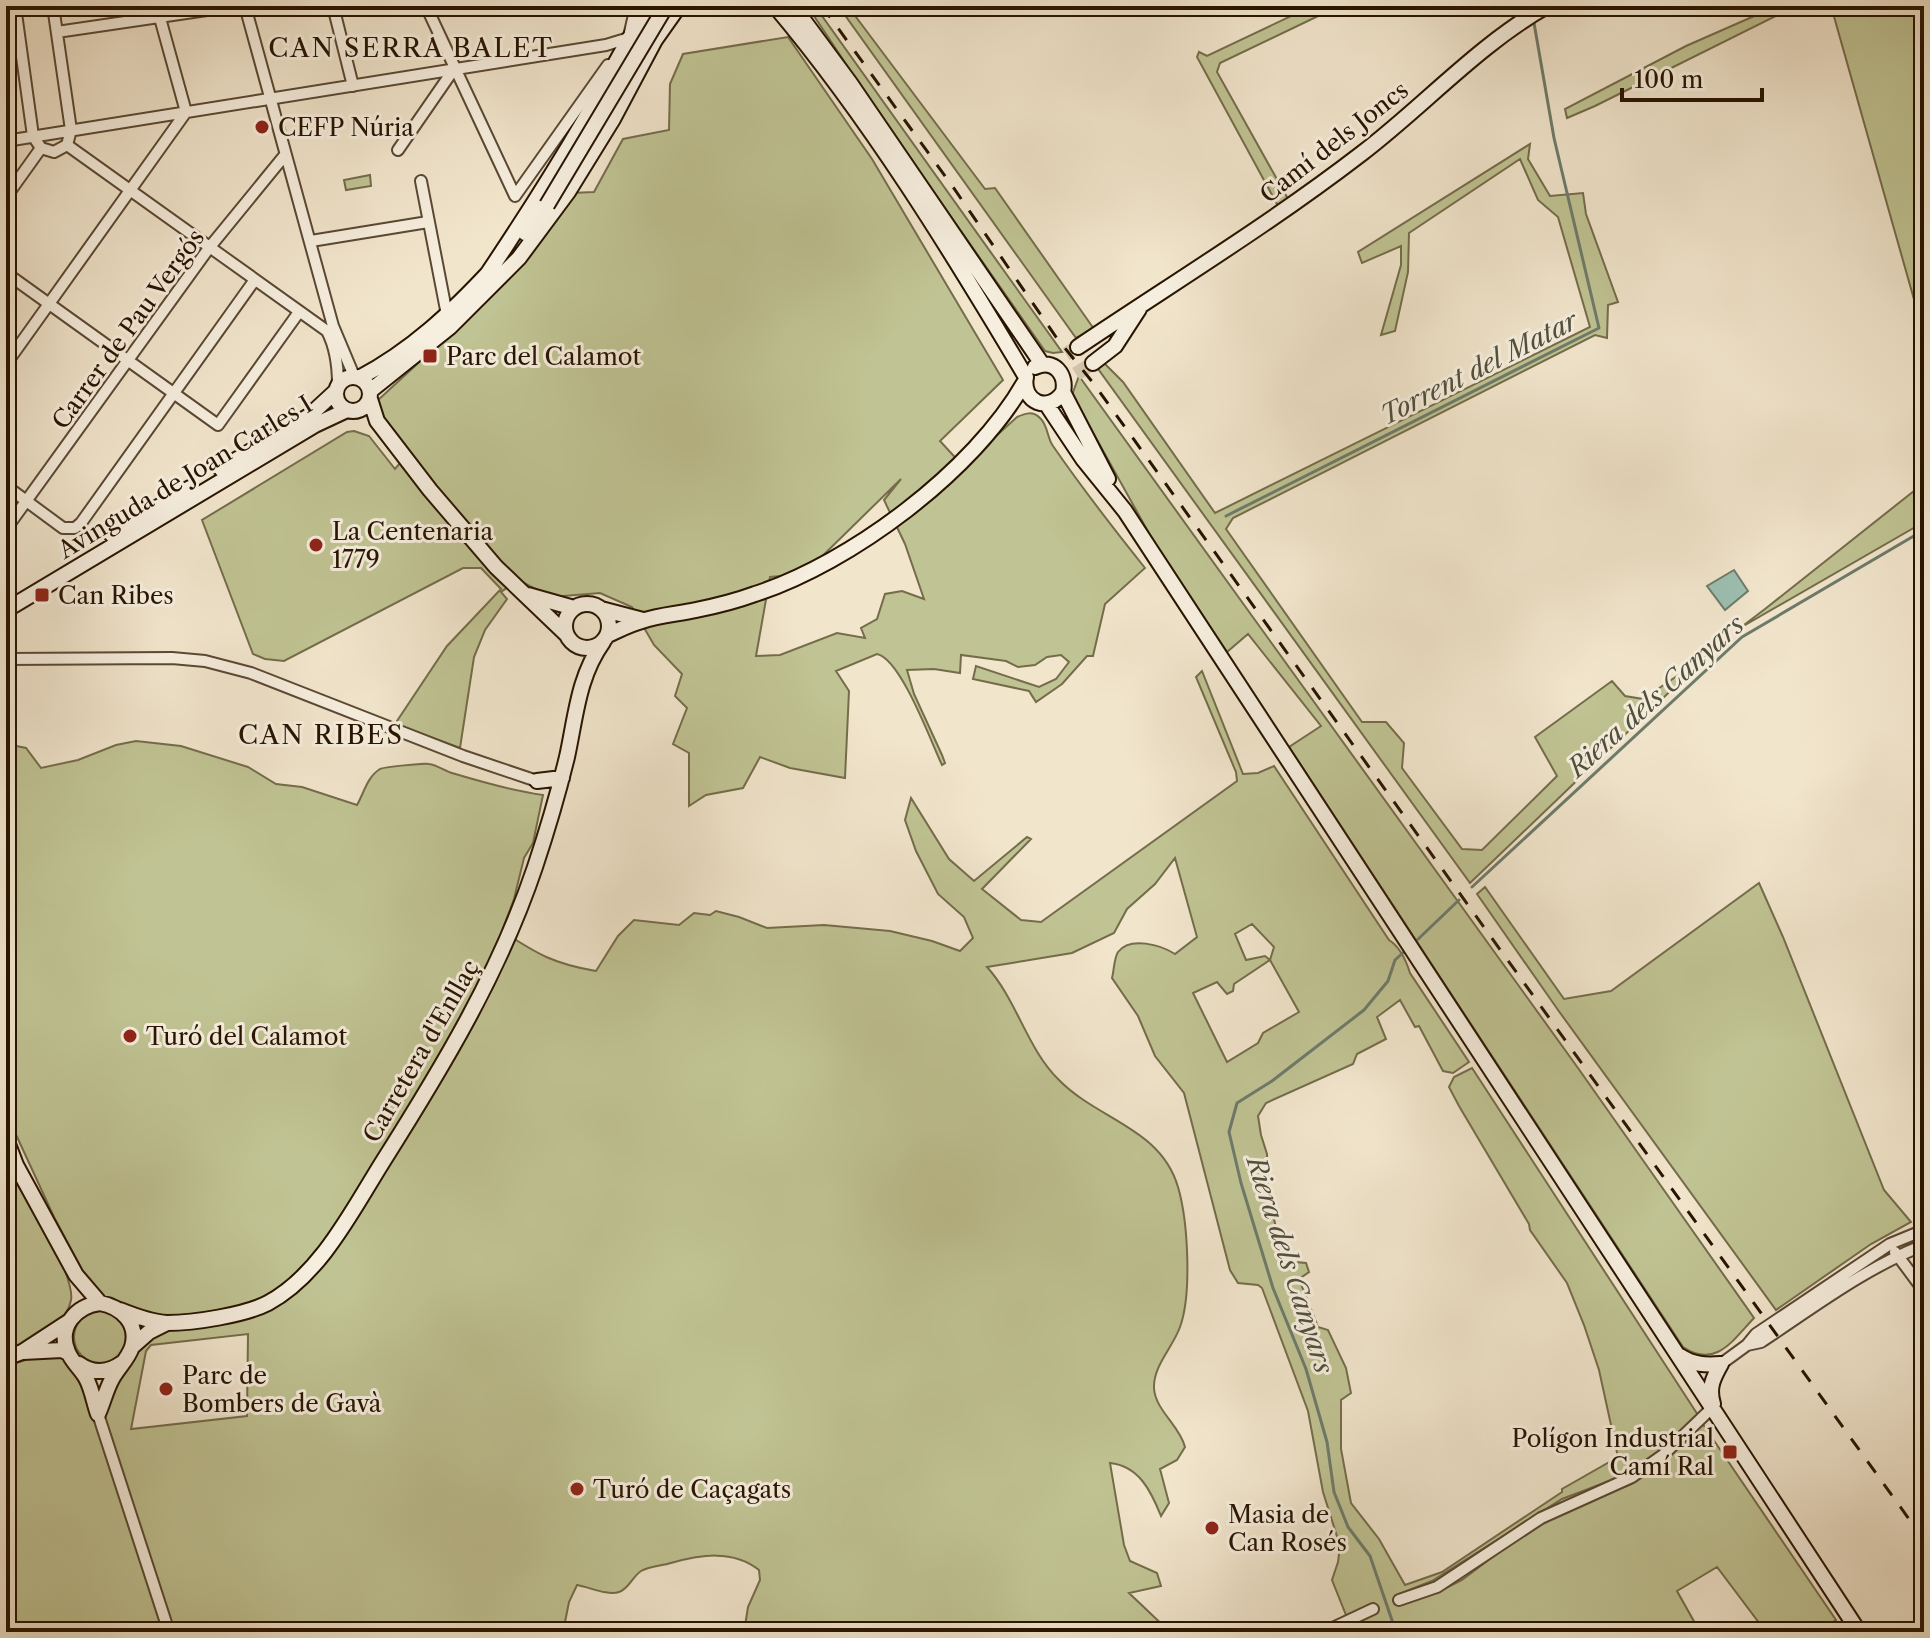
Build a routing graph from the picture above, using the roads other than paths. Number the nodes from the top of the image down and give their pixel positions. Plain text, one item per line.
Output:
1 (15, 6) edge
2 (53, 6) edge
3 (154, 6) edge
4 (234, 6) edge
5 (245, 6) edge
6 (333, 6) edge
7 (426, 6) edge
8 (679, 6) edge
9 (775, 6) edge
10 (793, 6) edge
11 (1547, 6) edge
12 (644, 7) edge
13 (667, 13) edge
14 (160, 18) junction
15 (57, 32) junction
16 (19, 38) junction
17 (629, 38) junction
18 (6, 40) edge
19 (454, 69) junction
20 (353, 86) junction
21 (272, 99) junction
22 (186, 112) junction
23 (71, 130) junction
24 (33, 136) junction
25 (6, 141) edge
26 (67, 145) junction
27 (41, 148) junction
28 (398, 150) dead end
29 (285, 155) junction
30 (421, 181) dead end
31 (131, 191) junction
32 (6, 197) edge
33 (428, 222) junction
34 (311, 241) junction
35 (209, 248) junction
36 (6, 273) edge
37 (490, 279) junction
38 (254, 281) junction
39 (49, 304) junction
40 (1142, 306) junction
41 (299, 312) junction
42 (447, 315) junction
43 (1120, 319) junction
44 (330, 329) junction
45 (1115, 346) junction
46 (129, 362) junction
47 (1093, 363) tunnel mouth
48 (6, 364) edge
49 (1047, 364) junction
50 (357, 377) junction
51 (1025, 380) junction
52 (1068, 383) junction
53 (337, 388) junction
54 (174, 393) junction
55 (370, 395) junction
56 (1042, 404) junction
57 (350, 411) junction
58 (377, 421) junction
59 (987, 434) junction
60 (6, 486) edge
61 (27, 501) junction
62 (1125, 511) junction
63 (6, 529) edge
64 (526, 594) junction
65 (6, 600) edge
66 (574, 608) junction
67 (601, 609) junction
68 (6, 610) edge
69 (643, 620) junction
70 (569, 638) junction
71 (605, 638) junction
72 (6, 659) edge
73 (579, 689) junction
74 (562, 778) junction
75 (537, 781) junction
76 (557, 796) junction
77 (6, 1139) edge
78 (1924, 1230) edge
79 (1890, 1244) junction
80 (1924, 1245) edge
81 (1897, 1255) junction
82 (76, 1275) junction
83 (1924, 1291) edge
84 (100, 1303) junction
85 (120, 1310) junction
86 (71, 1318) junction
87 (167, 1323) junction
88 (1747, 1345) junction
89 (132, 1347) junction
90 (22, 1352) junction
91 (1678, 1354) junction
92 (72, 1357) junction
93 (6, 1358) edge
94 (123, 1362) junction
95 (1721, 1364) junction
96 (1714, 1412) junction
97 (98, 1414) junction
98 (1399, 1600) dead end
99 (1373, 1609) dead end
100 (169, 1632) edge
101 (1324, 1632) edge
102 (1859, 1632) edge

1 - 16 street
2 - 15 street
3 - 14 street
4 - 14 street
5 - 21 street
6 - 20 street
7 - 19 street
8 - 13 street
9 - 51 street
10 - 49 street
11 - 40 street, Camí dels Joncs
12 - 13 street
12 - 17 street
13 - 37 street, bridge
13 - 37 street
14 - 15 street
14 - 22 street
15 - 23 street
16 - 18 street
16 - 24 street
17 - 19 street
17 - 19 street
17 - 37 street
19 - 20 street
19 - 28 street
20 - 21 street
21 - 22 street
21 - 29 street
22 - 23 street
22 - 31 street
23 - 24 street
23 - 26 street
24 - 25 street
24 - 27 street
26 - 27 street
26 - 31 street
27 - 32 street
29 - 34 street
29 - 35 street, Carrer de Pau Vergós
30 - 33 street
31 - 35 street
31 - 39 street
33 - 34 street
33 - 42 street
34 - 44 street
35 - 38 street
35 - 46 street, Carrer de Pau Vergós
36 - 39 street
37 - 42 street
37 - 55 street
38 - 41 street
38 - 54 street
39 - 46 street
39 - 48 street
40 - 43 street, Camí dels Joncs
40 - 45 street, Camí dels Joncs
41 - 44 street
41 - 54 street
42 - 50 street
43 - 45 street
43 - 49 street, Camí dels Joncs
44 - 50 street
44 - 53 street
45 - 47 street, Camí dels Joncs
46 - 54 street
46 - 61 street, Carrer de Pau Vergós
49 - 51 street
49 - 52 street
50 - 53 street
50 - 55 street
51 - 56 street
51 - 59 street
52 - 56 street
52 - 62 street
53 - 57 street
53 - 65 street, Avinguda de Joan Carles I
54 - 61 street
55 - 57 street
55 - 58 street
56 - 59 street
56 - 62 street
57 - 58 street
57 - 68 street, Avinguda de Joan Carles I
58 - 64 street
59 - 69 street
60 - 61 street
61 - 63 street, Carrer de Pau Vergós
62 - 91 street
64 - 66 street
64 - 70 street
66 - 67 street
66 - 70 street
67 - 69 street
67 - 71 street
69 - 71 street
70 - 71 street
70 - 73 street, Carretera d'Enllaç
71 - 73 street, Carretera d'Enllaç
72 - 75 street
73 - 74 street, Carretera d'Enllaç
74 - 75 street
74 - 76 street, Carretera d'Enllaç
75 - 76 street
76 - 87 street, Carretera d'Enllaç
77 - 82 street
78 - 79 street
79 - 81 street
79 - 88 street
80 - 81 street
81 - 83 street
81 - 88 street
82 - 84 street
82 - 86 street
84 - 85 street
84 - 86 street
85 - 87 street, Carretera d'Enllaç
85 - 89 street
86 - 90 street
86 - 92 street
87 - 89 street, Carretera d'Enllaç
88 - 95 street
89 - 94 street
90 - 92 street
90 - 93 street
91 - 95 street
91 - 96 street
92 - 94 street
92 - 97 street
94 - 97 street
95 - 96 street
96 - 98 street
96 - 102 street
97 - 100 street
99 - 101 street

